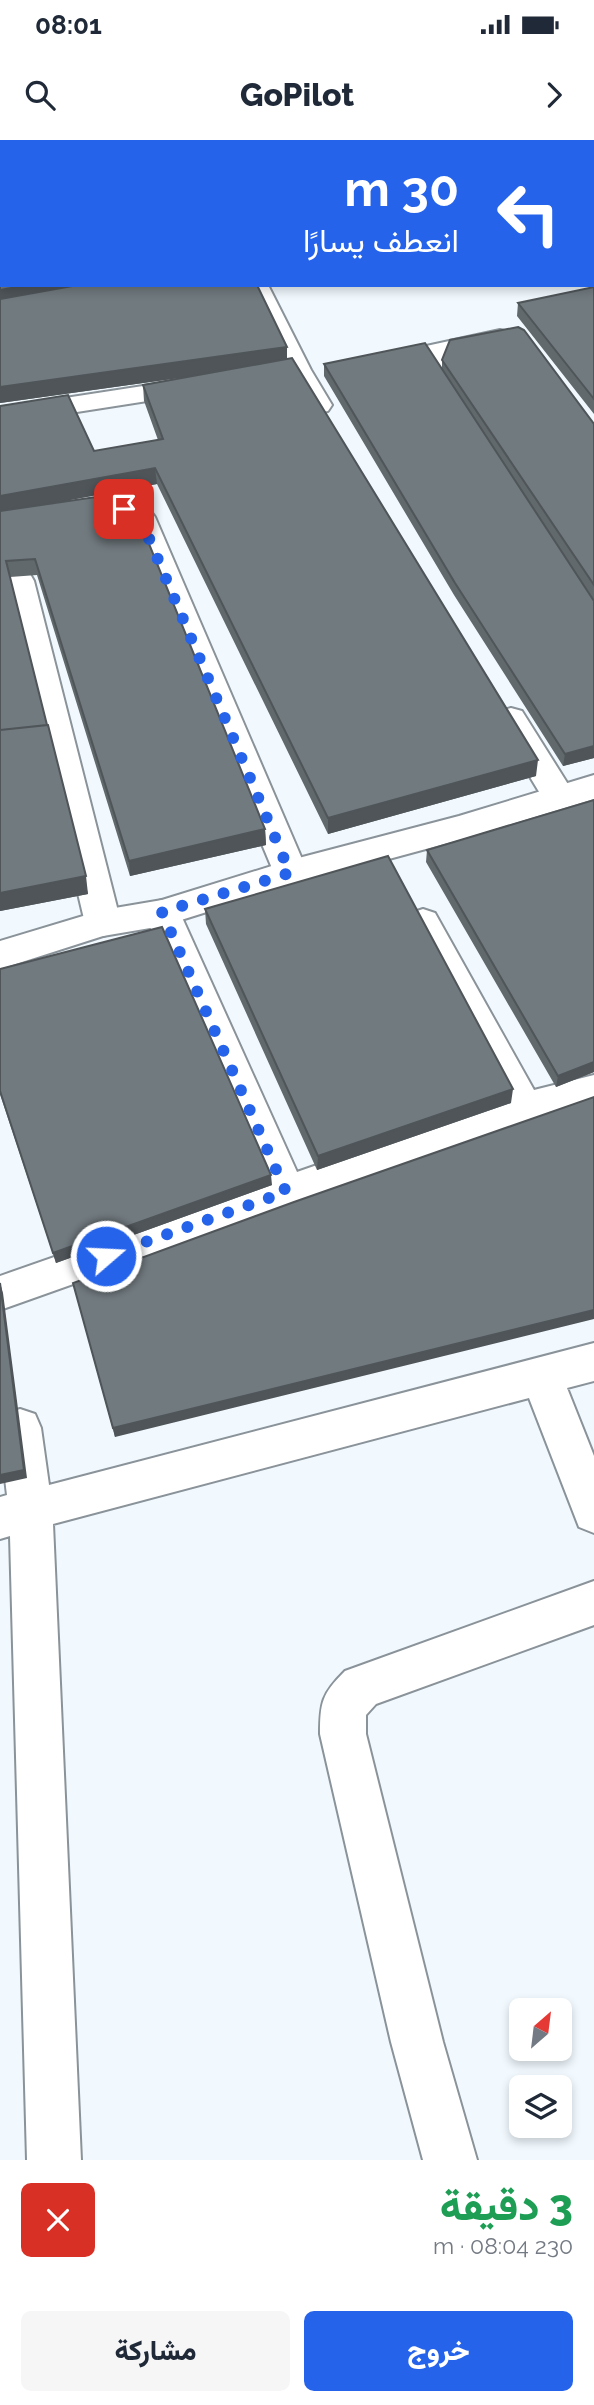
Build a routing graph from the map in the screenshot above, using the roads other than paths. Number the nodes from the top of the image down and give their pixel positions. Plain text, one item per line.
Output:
1 (256, 287) edge
2 (523, 339) edge
3 (216, 382) edge
4 (466, 414) edge
5 (0, 416) edge
6 (333, 429) edge
7 (0, 526) edge
8 (19, 581) edge
9 (493, 690) edge
10 (583, 794) edge
11 (290, 873) junction
12 (396, 873) junction
13 (162, 912) junction
14 (103, 923) junction
15 (0, 955) edge
16 (594, 1090) edge
17 (524, 1108) junction
18 (286, 1192) junction
19 (4, 1303) edge
20 (594, 1362) edge
21 (542, 1377) junction
22 (15, 1385) edge
23 (594, 1511) edge
24 (15, 1515) edge
25 (594, 1603) edge
26 (54, 2160) edge
27 (450, 2160) edge

1 - 6 street
2 - 4 street
3 - 5 street
7 - 11 street
8 - 14 street
9 - 10 street
10 - 12 street
11 - 12 street
11 - 13 street
12 - 17 street
13 - 14 street
13 - 18 street
14 - 15 street
16 - 17 street
17 - 18 street
18 - 19 street
20 - 21 street
21 - 23 street
21 - 24 street
22 - 24 street
24 - 26 street
25 - 27 street

